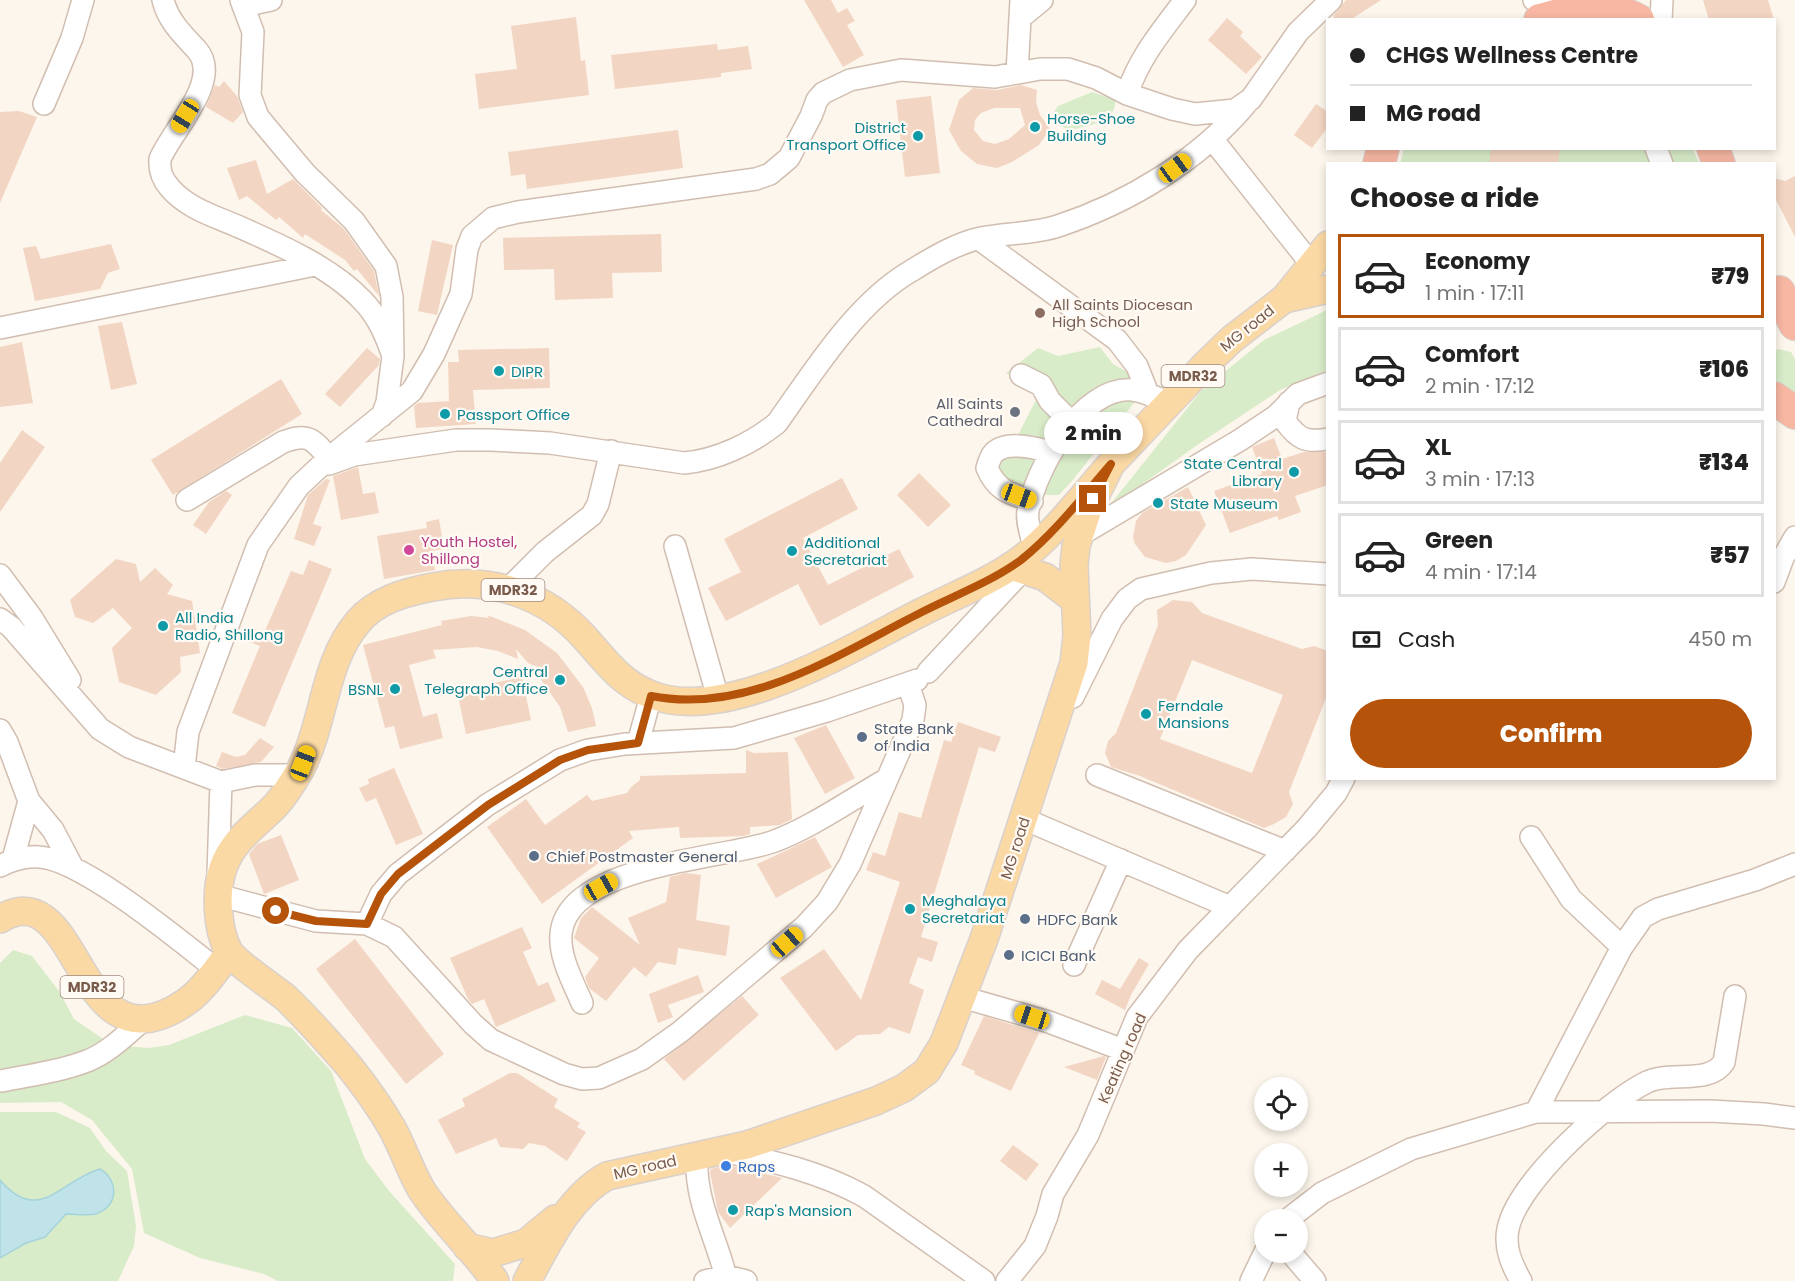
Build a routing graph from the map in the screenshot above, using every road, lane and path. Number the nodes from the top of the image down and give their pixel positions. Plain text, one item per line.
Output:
1 (83, 0) edge
2 (164, 0) edge
3 (272, 0) edge
4 (1042, 0) edge
5 (1185, 0) edge
6 (1331, 0) edge
7 (1534, 0) edge
8 (1642, 0) edge
9 (1662, 0) edge
10 (242, 3) edge
11 (1587, 5) edge
12 (1020, 9) edge
13 (1546, 18) edge
14 (1633, 18) edge
15 (1652, 18) edge
16 (1661, 18) edge
17 (1017, 73) junction
18 (1128, 94) junction
19 (1251, 99) junction
20 (44, 104) dead end
21 (1213, 140) junction
22 (979, 239) junction
23 (1320, 255) edge
24 (315, 265) junction
25 (1326, 289) edge
26 (1776, 297) edge
27 (1284, 298) junction
28 (1795, 324) edge
29 (0, 328) edge
30 (393, 356) junction
31 (1021, 375) dead end
32 (1326, 384) edge
33 (1158, 398) junction
34 (1776, 399) edge
35 (1289, 402) junction
36 (1795, 413) edge
37 (381, 416) junction
38 (1073, 424) junction
39 (1326, 439) edge
40 (611, 452) junction
41 (1052, 452) junction
42 (329, 458) junction
43 (1111, 464) junction
44 (300, 486) junction
45 (187, 500) dead end
46 (1032, 501) junction
47 (1077, 537) junction
48 (1795, 537) edge
49 (675, 546) dead end
50 (1023, 561) junction
51 (1326, 574) edge
52 (0, 575) edge
53 (1776, 577) edge
54 (508, 589) junction
55 (1075, 600) junction
56 (0, 619) edge
57 (918, 679) junction
58 (651, 696) junction
59 (718, 698) junction
60 (88, 715) junction
61 (0, 730) edge
62 (638, 743) junction
63 (1048, 746) junction
64 (184, 768) junction
65 (297, 775) junction
66 (1097, 775) dead end
67 (888, 778) junction
68 (1343, 780) edge
69 (221, 782) junction
70 (29, 801) junction
71 (1024, 819) junction
72 (1531, 837) dead end
73 (1285, 851) junction
74 (1121, 860) junction
75 (7, 863) edge
76 (1795, 864) edge
77 (74, 868) junction
78 (218, 891) junction
79 (1230, 907) junction
80 (0, 919) edge
81 (367, 924) junction
82 (1622, 947) junction
83 (222, 961) junction
84 (1074, 965) dead end
85 (1735, 996) dead end
86 (962, 997) junction
87 (582, 1003) dead end
88 (143, 1020) junction
89 (1123, 1050) junction
90 (1, 1081) edge
91 (1536, 1112) junction
92 (1602, 1113) junction
93 (1795, 1118) edge
94 (707, 1153) junction
95 (574, 1203) junction
96 (1301, 1209) edge
97 (467, 1247) junction
98 (1260, 1263) edge
99 (1299, 1263) edge
100 (733, 1279) edge
101 (495, 1281) edge
102 (527, 1281) edge
103 (705, 1281) edge
104 (984, 1281) edge
105 (1007, 1281) edge
106 (1251, 1281) edge
107 (1315, 1281) edge
108 (1521, 1281) edge

1 - 20 street
2 - 24 street
3 - 10 street
4 - 12 street
5 - 18 street
6 - 19 street
7 - 11 street
8 - 15 highway
9 - 16 street
10 - 30 street
11 - 13 highway
11 - 14 highway
12 - 17 street
17 - 18 street
17 - 37 street
18 - 19 street
19 - 21 street
21 - 22 street
21 - 23 street
22 - 33 street
22 - 40 street
23 - 27 main road, MG road / MDR32
24 - 29 street
24 - 30 street
25 - 27 main road, MG road / MDR32
26 - 28 highway
27 - 33 main road, MG road / MDR32
30 - 37 street
31 - 38 street
32 - 35 street
33 - 38 street
33 - 43 main road, MG road / MDR32
34 - 36 highway
35 - 39 street
35 - 47 street
37 - 42 street
38 - 41 street
40 - 44 street
40 - 54 street
41 - 46 street
41 - 46 street
42 - 44 street
42 - 45 street
43 - 47 main road, MG road
43 - 50 main road, MDR32
44 - 64 street
46 - 50 street
47 - 55 main road, MG road
48 - 53 street
49 - 59 street
50 - 55 main road
50 - 57 street
50 - 59 main road, MDR32
51 - 63 street
52 - 60 street
54 - 58 main road, MDR32
54 - 65 main road, MDR32
55 - 63 main road, MG road
56 - 60 street
57 - 62 street
57 - 67 street
58 - 59 main road, MDR32
58 - 62 street
60 - 64 street
61 - 70 street
62 - 81 street
63 - 71 main road, MG road
64 - 69 street
65 - 69 street
65 - 78 main road, MDR32
66 - 73 street
67 - 81 street
67 - 87 street
68 - 73 street, Keating road
69 - 78 street
70 - 75 street
70 - 77 street
71 - 74 street
71 - 86 main road, MG road
72 - 82 street
73 - 79 street, Keating road
74 - 79 street
74 - 84 street
75 - 77 street
76 - 82 street
77 - 83 street
78 - 81 street
78 - 83 main road, MDR32
79 - 89 street, Keating road
80 - 88 main road, MDR32
82 - 91 street
83 - 88 main road
83 - 97 main road
85 - 92 street
86 - 89 street
86 - 94 main road, MG road
88 - 90 street
89 - 105 street, Keating road
91 - 92 street
91 - 96 street
92 - 93 street
92 - 108 street
94 - 95 main road, MG road
94 - 100 street
94 - 104 street
95 - 97 main road
95 - 102 main road, MG road
97 - 101 main road
98 - 106 street
99 - 107 street
100 - 103 street

